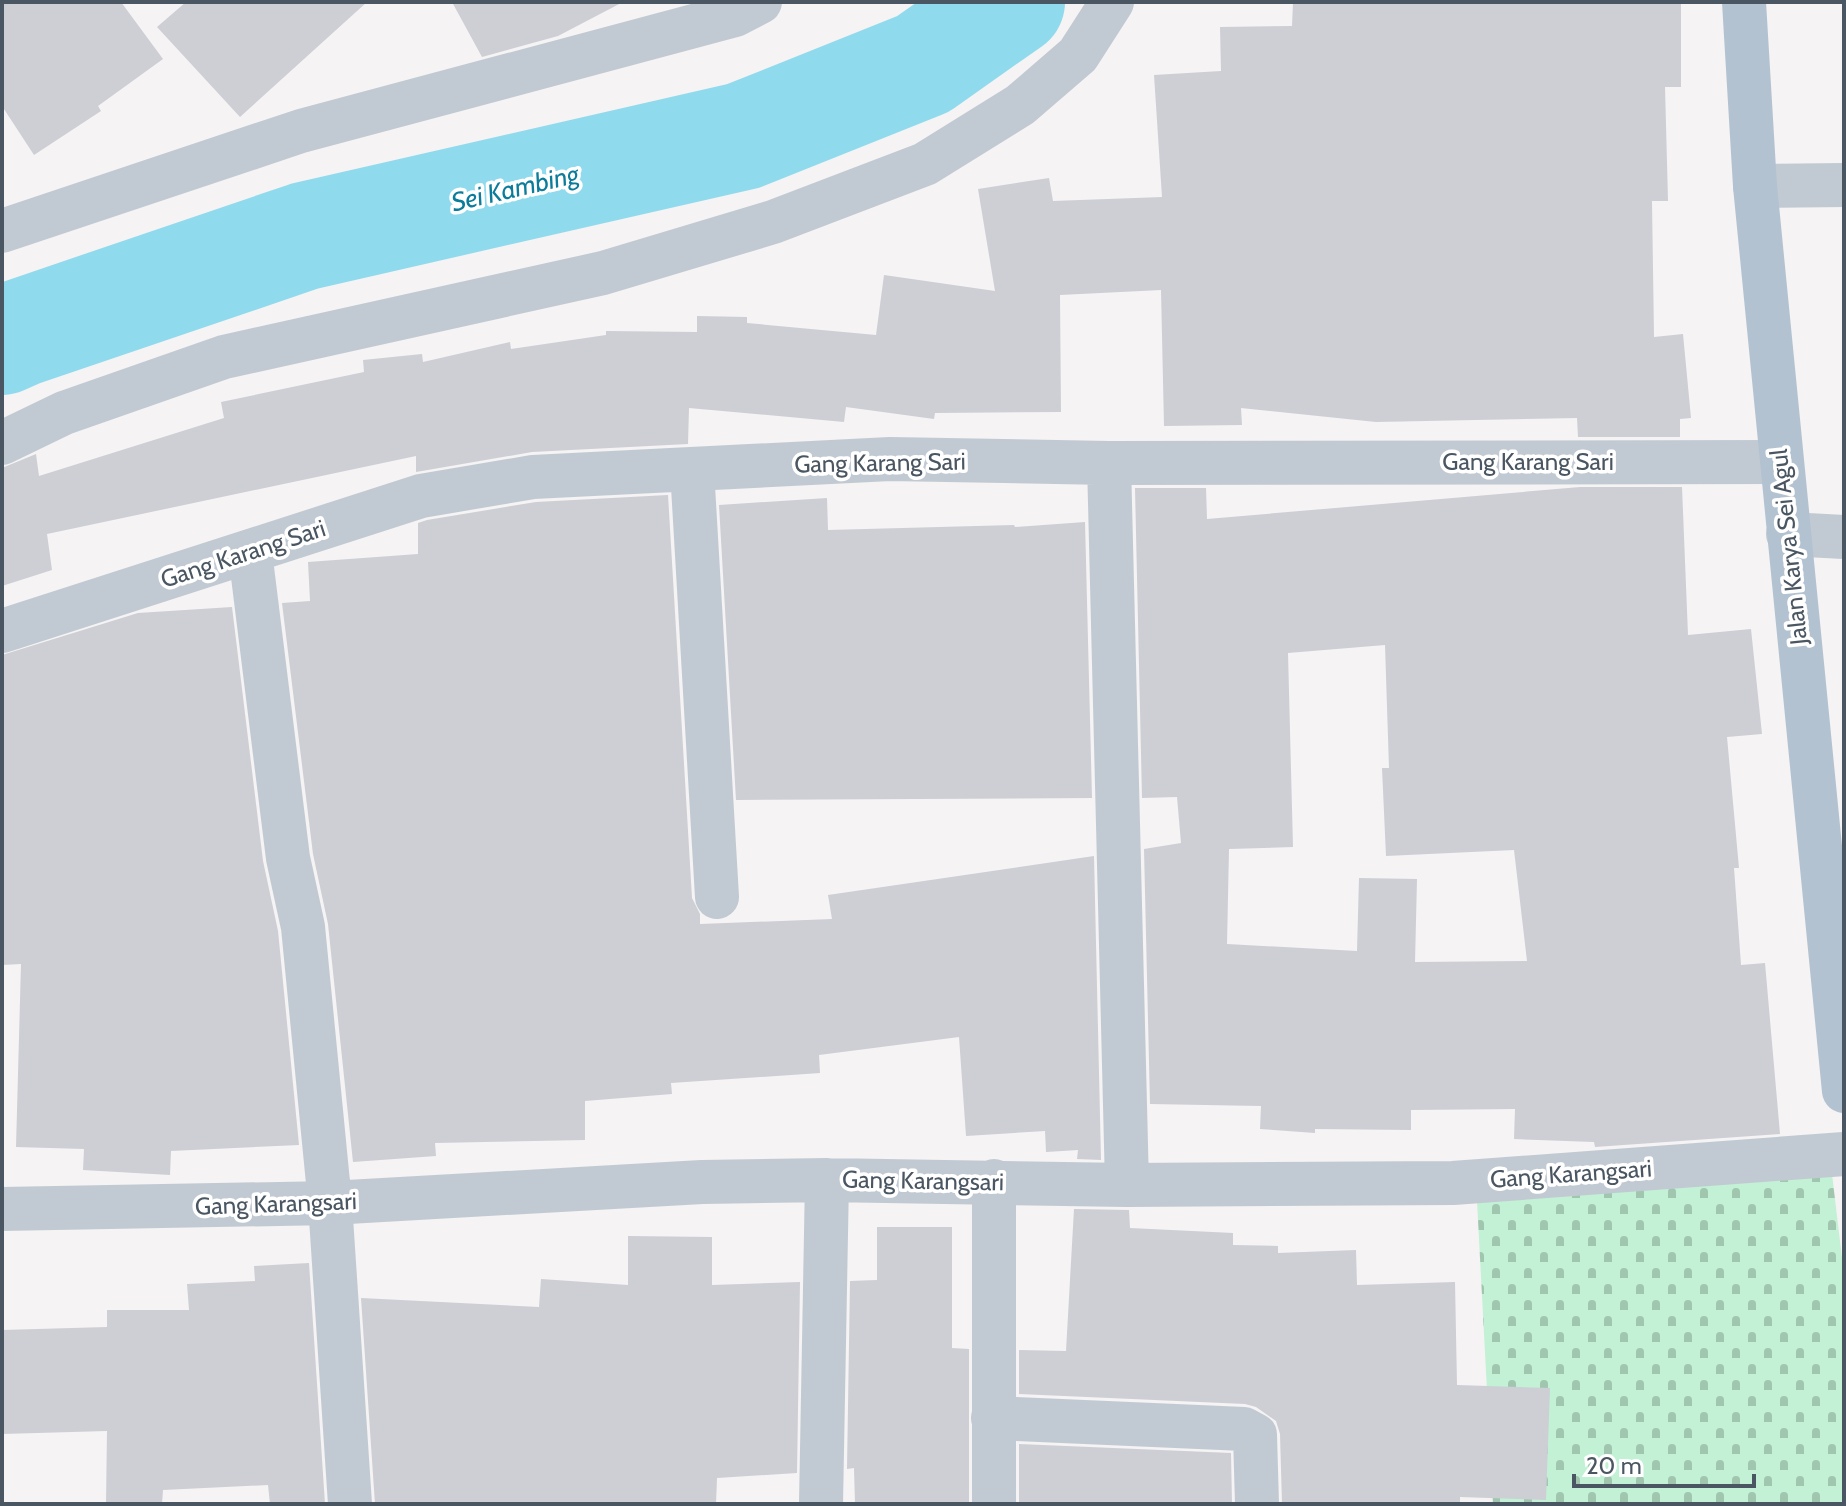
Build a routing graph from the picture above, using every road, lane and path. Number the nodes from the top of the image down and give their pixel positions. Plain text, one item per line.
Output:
1 (760, 2) edge
2 (1112, 2) edge
3 (1744, 2) edge
4 (1844, 185) edge
5 (1755, 186) junction
6 (2, 231) edge
7 (2, 443) edge
8 (1781, 462) junction
9 (1109, 463) junction
10 (692, 469) junction
11 (1788, 534) junction
12 (1844, 537) edge
13 (250, 552) junction
14 (2, 631) edge
15 (717, 897) dead end
16 (1844, 1084) edge
17 (1844, 1154) edge
18 (827, 1180) junction
19 (994, 1181) junction
20 (1127, 1185) junction
21 (330, 1203) junction
22 (2, 1209) edge
23 (993, 1418) junction
24 (350, 1504) edge
25 (821, 1504) edge
26 (994, 1504) edge
27 (1257, 1504) edge

1 - 6 street
2 - 7 street
3 - 5 main road, Jalan Karya Sei Agul
4 - 5 street
5 - 8 main road, Jalan Karya Sei Agul
8 - 9 street, Gang Karang Sari
8 - 11 main road, Jalan Karya Sei Agul
9 - 10 street, Gang Karang Sari
9 - 20 street
10 - 13 street, Gang Karang Sari
10 - 15 street
11 - 12 street
11 - 16 main road, Jalan Karya Sei Agul
13 - 14 street, Gang Karang Sari
13 - 21 street
17 - 20 street, Gang Karangsari
18 - 19 street, Gang Karangsari
18 - 21 street, Gang Karangsari
18 - 25 street
19 - 20 street, Gang Karangsari
19 - 23 street
21 - 22 street, Gang Karangsari
21 - 24 street
23 - 26 street
23 - 27 street

